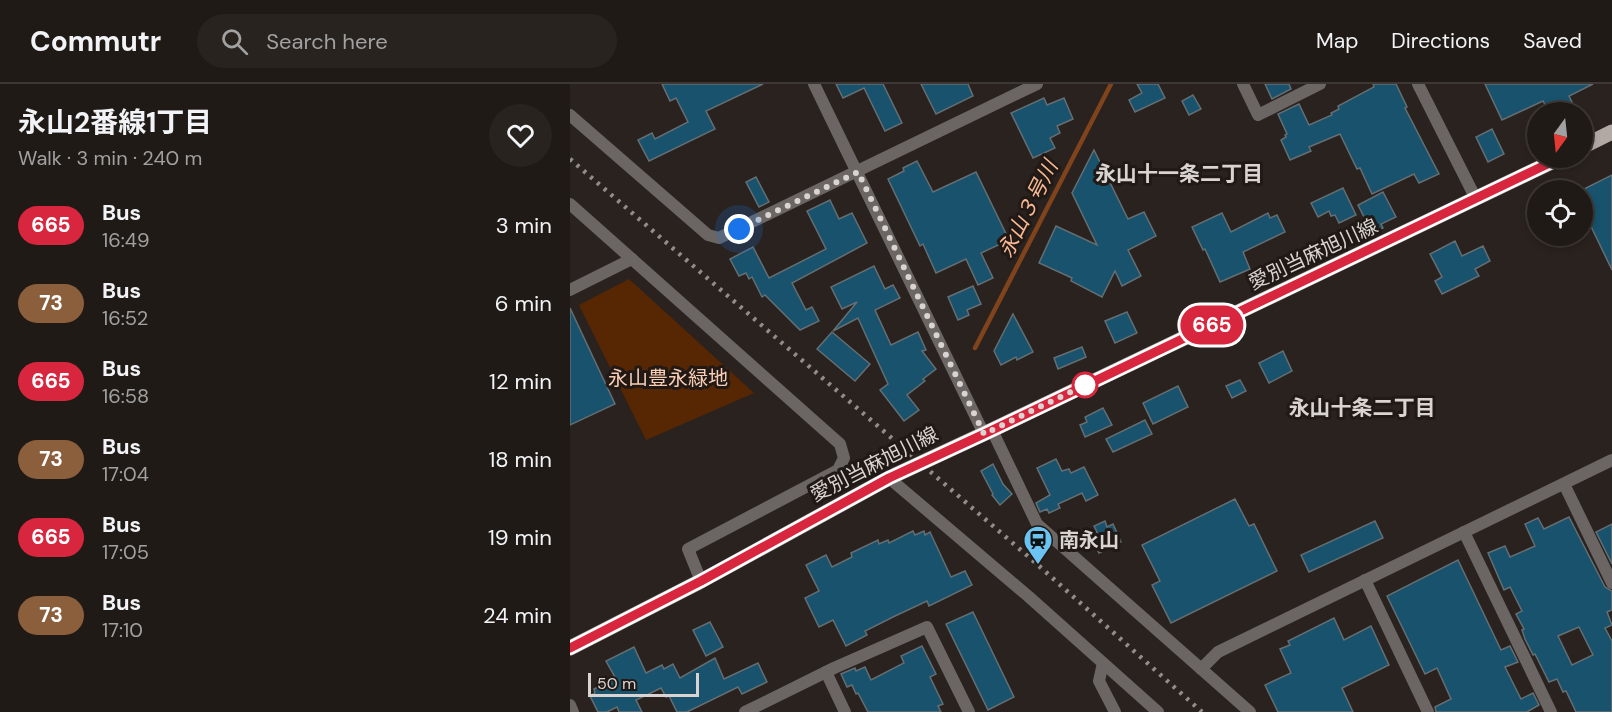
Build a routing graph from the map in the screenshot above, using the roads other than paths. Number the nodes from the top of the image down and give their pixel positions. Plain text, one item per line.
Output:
1 (814, 84) edge
2 (1037, 84) edge
3 (1244, 84) edge
4 (1320, 84) edge
5 (1418, 84) edge
6 (570, 115) edge
7 (1612, 132) edge
8 (1593, 142) edge
9 (1540, 168) edge
10 (858, 172) junction
11 (1476, 199) junction
12 (570, 204) edge
13 (632, 259) junction
14 (570, 290) edge
15 (988, 432) junction
16 (1612, 460) edge
17 (889, 478) junction
18 (1564, 484) junction
19 (1464, 532) junction
20 (1365, 580) junction
21 (701, 581) junction
22 (1612, 583) edge
23 (570, 648) edge
24 (1103, 663) junction
25 (1201, 669) junction
26 (826, 672) junction
27 (570, 705) edge
28 (573, 712) edge
29 (745, 712) edge
30 (845, 712) edge
31 (969, 712) edge
32 (1115, 712) edge
33 (1158, 712) edge
34 (1250, 712) edge
35 (1428, 712) edge
36 (1551, 712) edge

1 - 10 street
2 - 10 street
3 - 4 street
5 - 11 street
6 - 10 street
7 - 8 main road
9 - 11 main road, 愛別当麻旭川線
10 - 15 street
11 - 15 main road, 愛別当麻旭川線
12 - 13 street
13 - 14 street
13 - 21 street
15 - 17 main road, 愛別当麻旭川線
15 - 25 street
16 - 18 street
17 - 21 main road, 愛別当麻旭川線
17 - 24 street
18 - 19 street
18 - 22 street
19 - 20 street
19 - 36 street
20 - 25 street
20 - 35 street
21 - 23 main road, 愛別当麻旭川線
24 - 32 street
24 - 33 street
25 - 34 street
26 - 29 street
26 - 30 street
26 - 31 street
27 - 28 street

